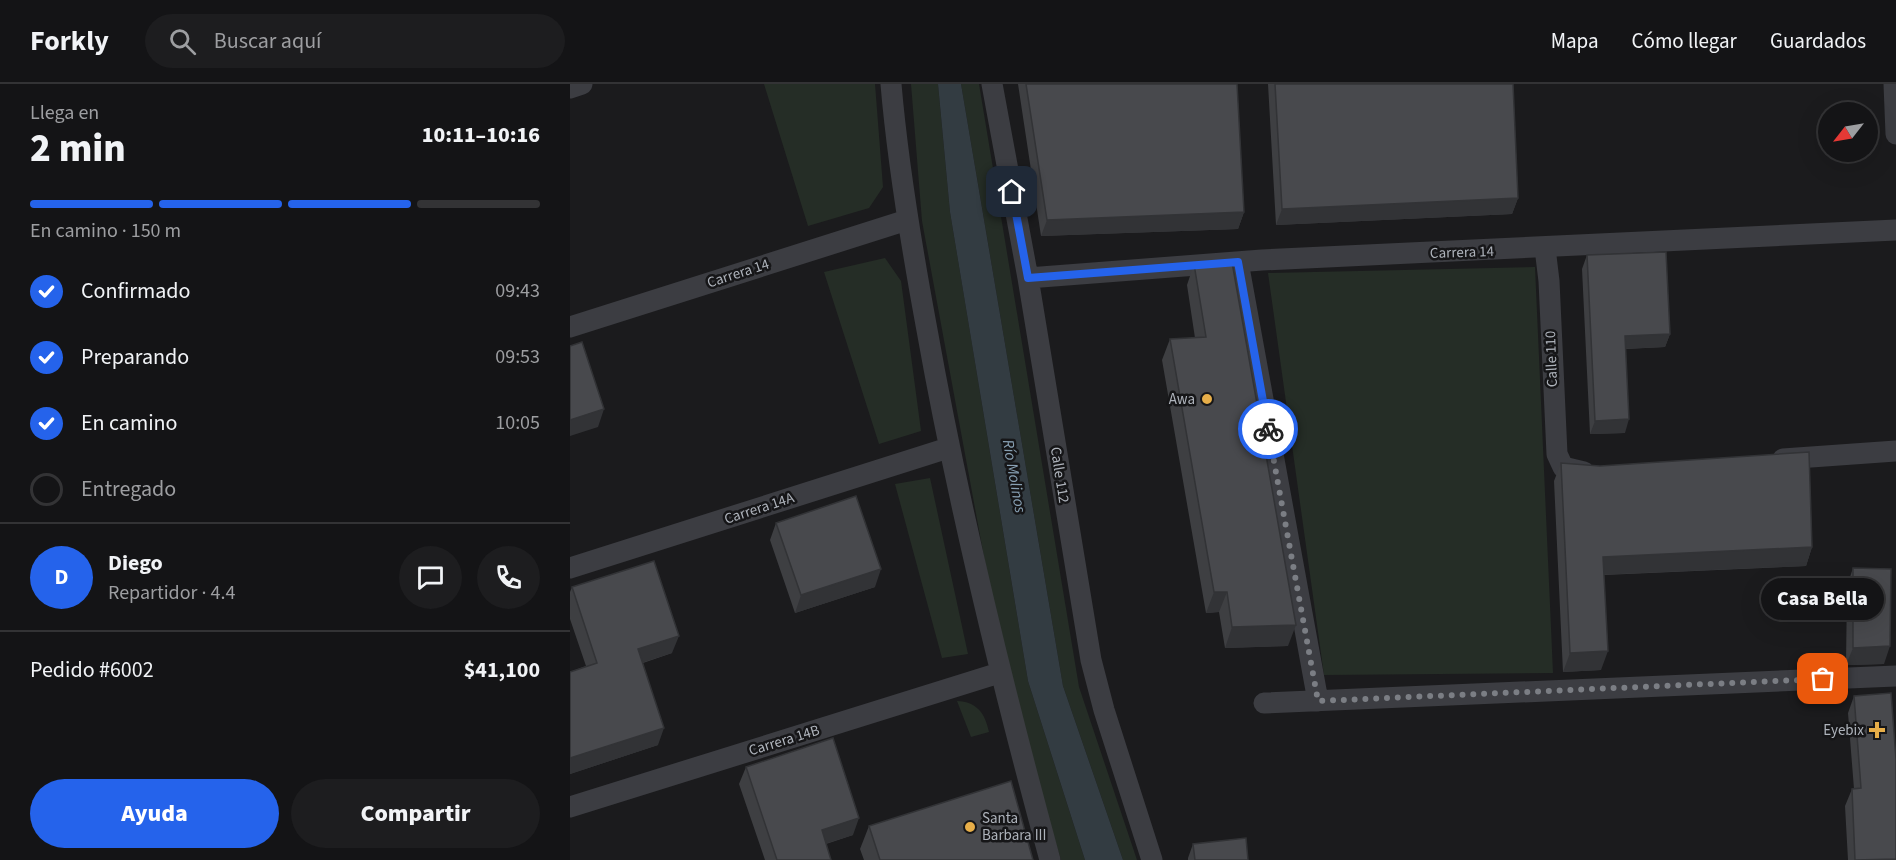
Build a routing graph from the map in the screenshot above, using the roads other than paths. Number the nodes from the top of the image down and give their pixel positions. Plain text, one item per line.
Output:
1 (582, 84) edge
2 (891, 84) edge
3 (992, 84) edge
4 (1894, 84) edge
5 (570, 88) edge
6 (1896, 134) edge
7 (907, 220) junction
8 (1896, 230) edge
9 (1545, 248) junction
10 (1238, 262) junction
11 (1028, 278) junction
12 (570, 327) edge
13 (948, 448) junction
14 (1896, 452) edge
15 (1757, 460) edge
16 (1604, 471) edge
17 (570, 568) edge
18 (999, 673) junction
19 (1896, 676) edge
20 (1318, 701) junction
21 (1264, 703) dead end
22 (570, 807) edge
23 (1050, 860) edge
24 (1152, 860) edge

1 - 5 street
2 - 7 street
3 - 11 street, Calle 112
4 - 6 street
7 - 12 street, Carrera 14
7 - 13 street
8 - 9 street, Carrera 14
9 - 10 street, Carrera 14
9 - 16 street, Calle 110
10 - 11 street, Carrera 14
10 - 20 street
11 - 24 street, Calle 112
13 - 17 street, Carrera 14A
13 - 18 street
14 - 15 street
18 - 22 street, Carrera 14B
18 - 23 street
19 - 20 street
20 - 21 street

